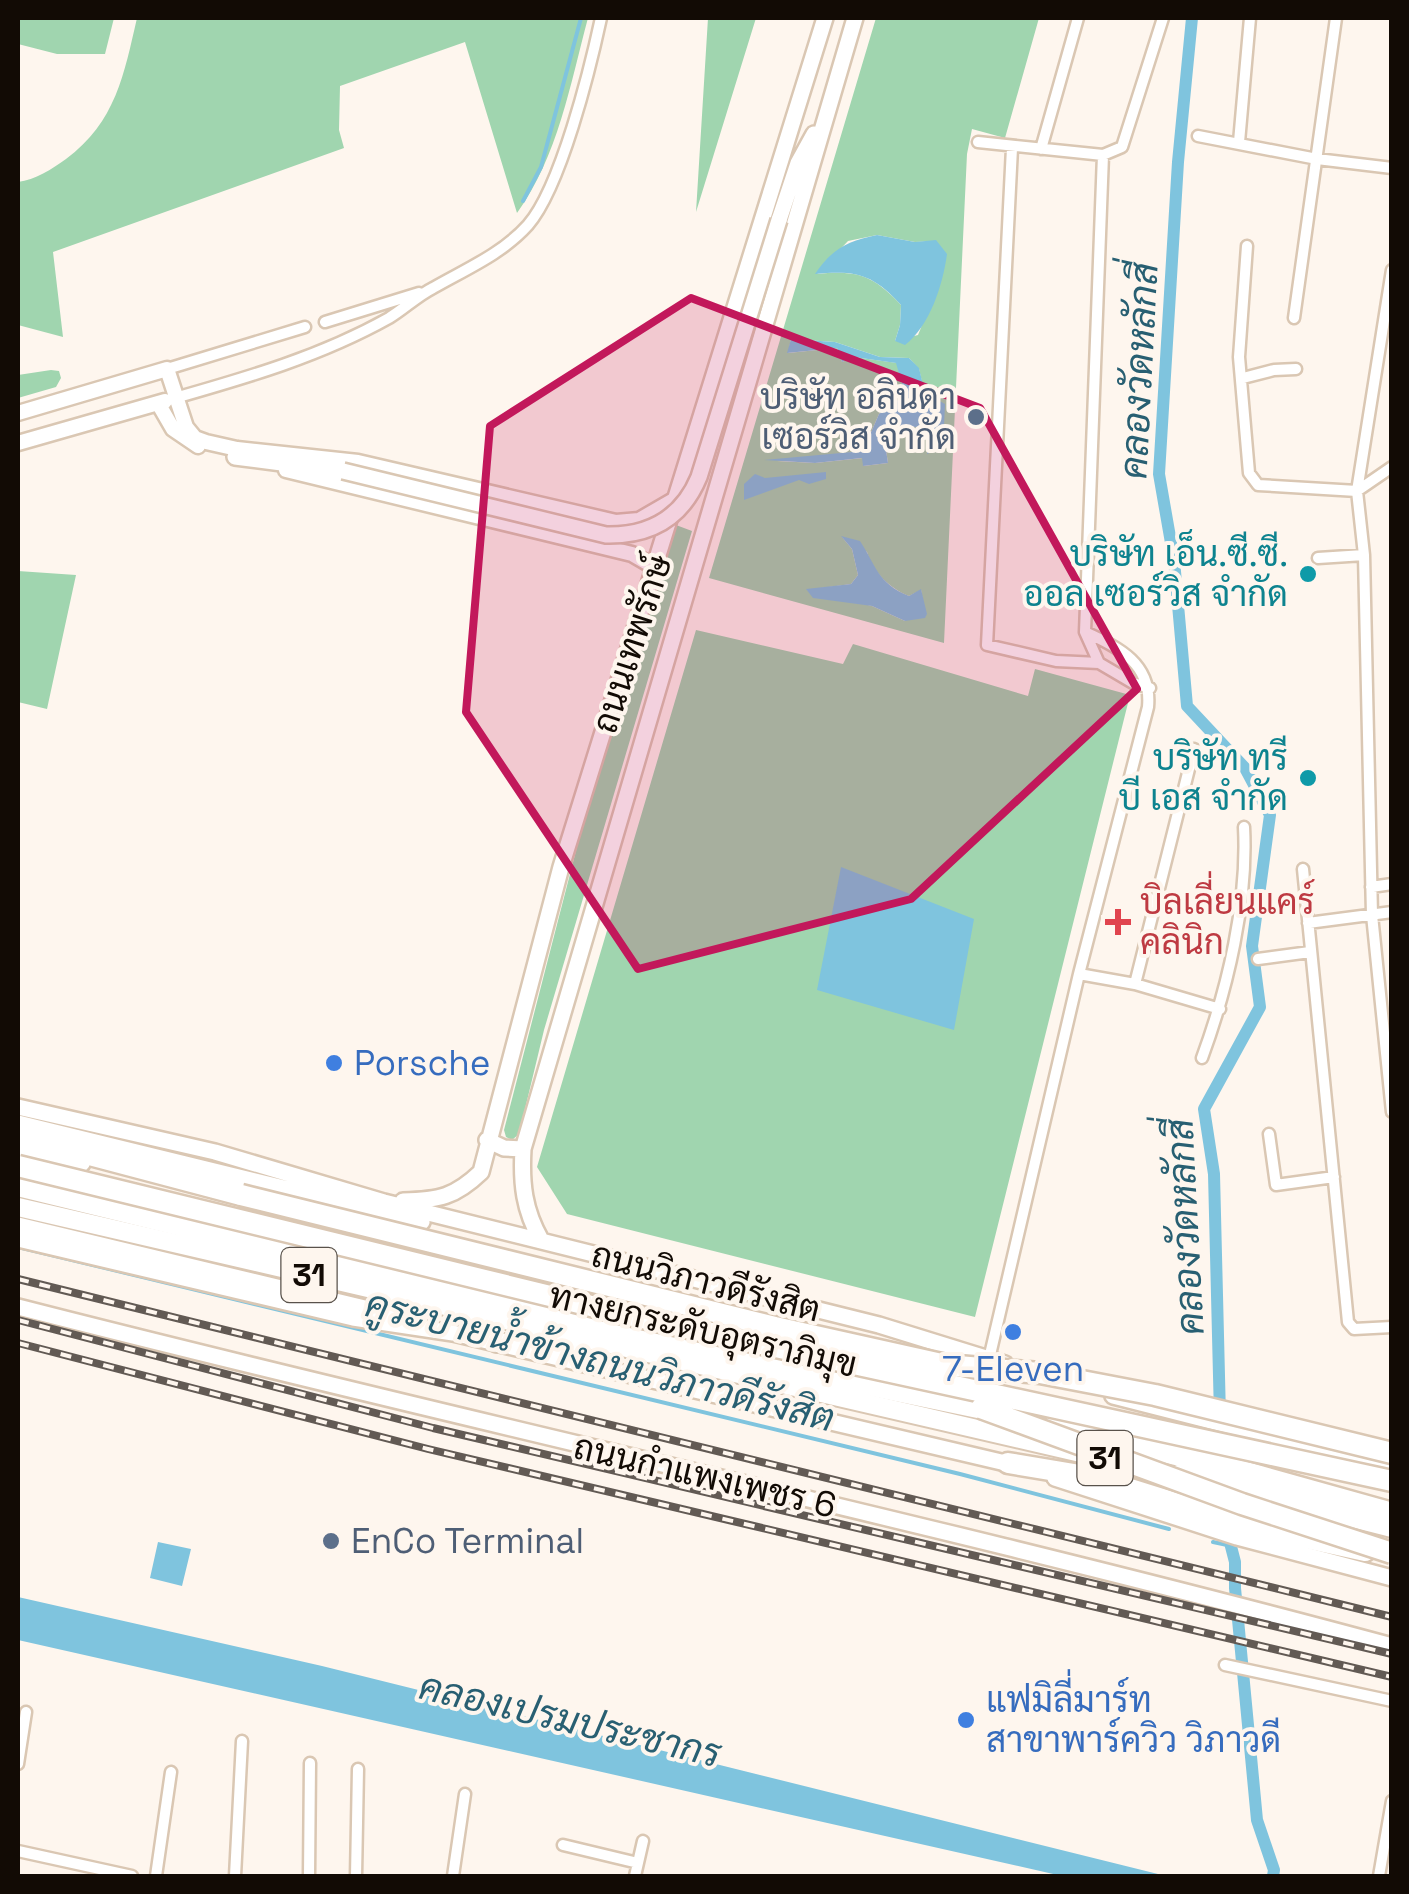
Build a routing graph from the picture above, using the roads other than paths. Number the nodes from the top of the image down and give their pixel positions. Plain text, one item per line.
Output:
1 (601, 18) edge
2 (825, 18) edge
3 (855, 18) edge
4 (1078, 18) edge
5 (1163, 18) edge
6 (1250, 18) edge
7 (1336, 18) edge
8 (828, 109) junction
9 (1198, 136) dead end
10 (978, 142) dead end
11 (1239, 142) junction
12 (1012, 148) junction
13 (1041, 149) junction
14 (1103, 156) junction
15 (1317, 159) junction
16 (1392, 168) edge
17 (1247, 246) dead end
18 (1392, 270) edge
19 (429, 290) junction
20 (1294, 318) dead end
21 (324, 322) dead end
22 (305, 327) dead end
23 (167, 369) junction
24 (1296, 369) dead end
25 (1243, 378) junction
26 (175, 398) junction
27 (158, 403) junction
28 (18, 413) edge
29 (18, 442) edge
30 (235, 457) junction
31 (1392, 466) edge
32 (1357, 491) junction
33 (677, 498) junction
34 (616, 522) junction
35 (615, 550) junction
36 (1364, 556) junction
37 (1318, 558) dead end
38 (656, 568) junction
39 (1086, 632) junction
40 (1098, 663) junction
41 (1150, 688) junction
42 (1194, 749) dead end
43 (1244, 826) dead end
44 (1303, 869) dead end
45 (1392, 884) edge
46 (1372, 887) junction
47 (1392, 912) edge
48 (1372, 915) junction
49 (1308, 923) junction
50 (1310, 952) junction
51 (1258, 958) dead end
52 (1079, 974) junction
53 (1134, 984) junction
54 (1220, 1009) junction
55 (1388, 1049) edge
56 (1202, 1058) dead end
57 (18, 1106) edge
58 (1392, 1112) edge
59 (18, 1123) edge
60 (1269, 1134) dead end
61 (18, 1136) edge
62 (487, 1140) junction
63 (523, 1149) junction
64 (18, 1160) edge
65 (136, 1167) junction
66 (1334, 1177) junction
67 (18, 1186) edge
68 (384, 1202) junction
69 (18, 1207) edge
70 (18, 1225) edge
71 (18, 1238) edge
72 (541, 1240) junction
73 (578, 1250) junction
74 (18, 1307) edge
75 (1392, 1327) edge
76 (453, 1333) junction
77 (601, 1342) junction
78 (497, 1343) junction
79 (989, 1359) junction
80 (981, 1408) junction
81 (1392, 1453) edge
82 (1008, 1462) joint
83 (1392, 1468) edge
84 (1392, 1481) edge
85 (1392, 1490) edge
86 (1392, 1513) edge
87 (1228, 1527) junction
88 (1392, 1528) edge
89 (1392, 1554) edge
90 (1392, 1578) edge
91 (1392, 1646) edge
92 (1226, 1666) dead end
93 (1392, 1701) edge
94 (26, 1712) dead end
95 (242, 1741) dead end
96 (310, 1763) dead end
97 (18, 1764) edge
98 (358, 1769) dead end
99 (171, 1772) dead end
100 (465, 1794) dead end
101 (1392, 1801) edge
102 (643, 1841) dead end
103 (563, 1845) dead end
104 (18, 1851) edge
105 (638, 1862) junction
106 (79, 1870) edge
107 (132, 1876) edge
108 (156, 1876) edge
109 (235, 1876) edge
110 (309, 1876) edge
111 (356, 1876) edge
112 (453, 1876) edge
113 (635, 1876) edge
114 (1379, 1876) edge

1 - 19 street
2 - 33 main road, ถนนเทพรักษ์
3 - 8 main road, ถนนเทพรักษ์
4 - 13 street
5 - 14 street
6 - 11 street
7 - 15 street
8 - 30 main road, bridge
8 - 63 main road, ถนนเทพรักษ์
9 - 11 street
10 - 12 street
11 - 15 street
12 - 13 street
12 - 40 street
13 - 14 street
14 - 39 street
15 - 16 street
15 - 20 street
17 - 25 street
18 - 32 street
19 - 21 street
19 - 26 street
22 - 23 street
23 - 26 street
23 - 28 street
24 - 25 street
25 - 32 street
26 - 27 street
26 - 34 street
27 - 29 street
27 - 30 street
30 - 35 street
31 - 32 street
32 - 36 street
33 - 34 street
33 - 38 main road, ถนนเทพรักษ์
34 - 35 street
35 - 38 street
36 - 37 street
36 - 46 street
38 - 62 main road, ถนนเทพรักษ์
39 - 40 street
39 - 41 street
40 - 41 street
41 - 52 street
42 - 53 street
43 - 54 street
44 - 49 street
45 - 46 street
46 - 48 street
47 - 48 street
48 - 49 street
48 - 55 street
49 - 50 street
50 - 51 street
50 - 66 street
52 - 53 street
52 - 79 street
53 - 54 street
54 - 56 street
55 - 58 street
57 - 68 main road, ถนนวิภาวดีรังสิต / 31
59 - 73 main road
60 - 66 street
61 - 65 highway
62 - 63 main road
62 - 68 main road, ถนนเทพรักษ์
63 - 72 main road, ถนนเทพรักษ์
64 - 65 highway
64 - 84 highway, ทางยกระดับอุตราภิมุข / 31, bridge
64 - 85 highway, ถนนวิภาวดีรังสิต / 31
65 - 81 highway, bridge
66 - 75 street
67 - 80 highway, ทางยกระดับอุตราภิมุข / 31
68 - 72 main road, ถนนวิภาวดีรังสิต / 31
69 - 77 highway, 31
70 - 76 main road
71 - 76 main road, 31
72 - 73 main road, ถนนวิภาวดีรังสิต / 31
73 - 79 main road, ถนนวิภาวดีรังสิต / 31
74 - 91 main road, ถนนกำแพงเพชร 6
76 - 78 main road, 31
77 - 78 highway
77 - 88 highway, 31
78 - 82 main road, 31
79 - 83 main road, ถนนวิภาวดีรังสิต / 31
80 - 86 highway, ทางยกระดับอุตราภิมุข / 31, bridge
80 - 89 highway, bridge
82 - 87 highway
87 - 89 highway, bridge
87 - 90 main road
92 - 93 street
94 - 97 street
95 - 109 street
96 - 110 street
98 - 111 street
99 - 108 street
100 - 112 street
101 - 114 street
102 - 105 street
103 - 105 street
104 - 106 street
105 - 113 street
106 - 107 street

